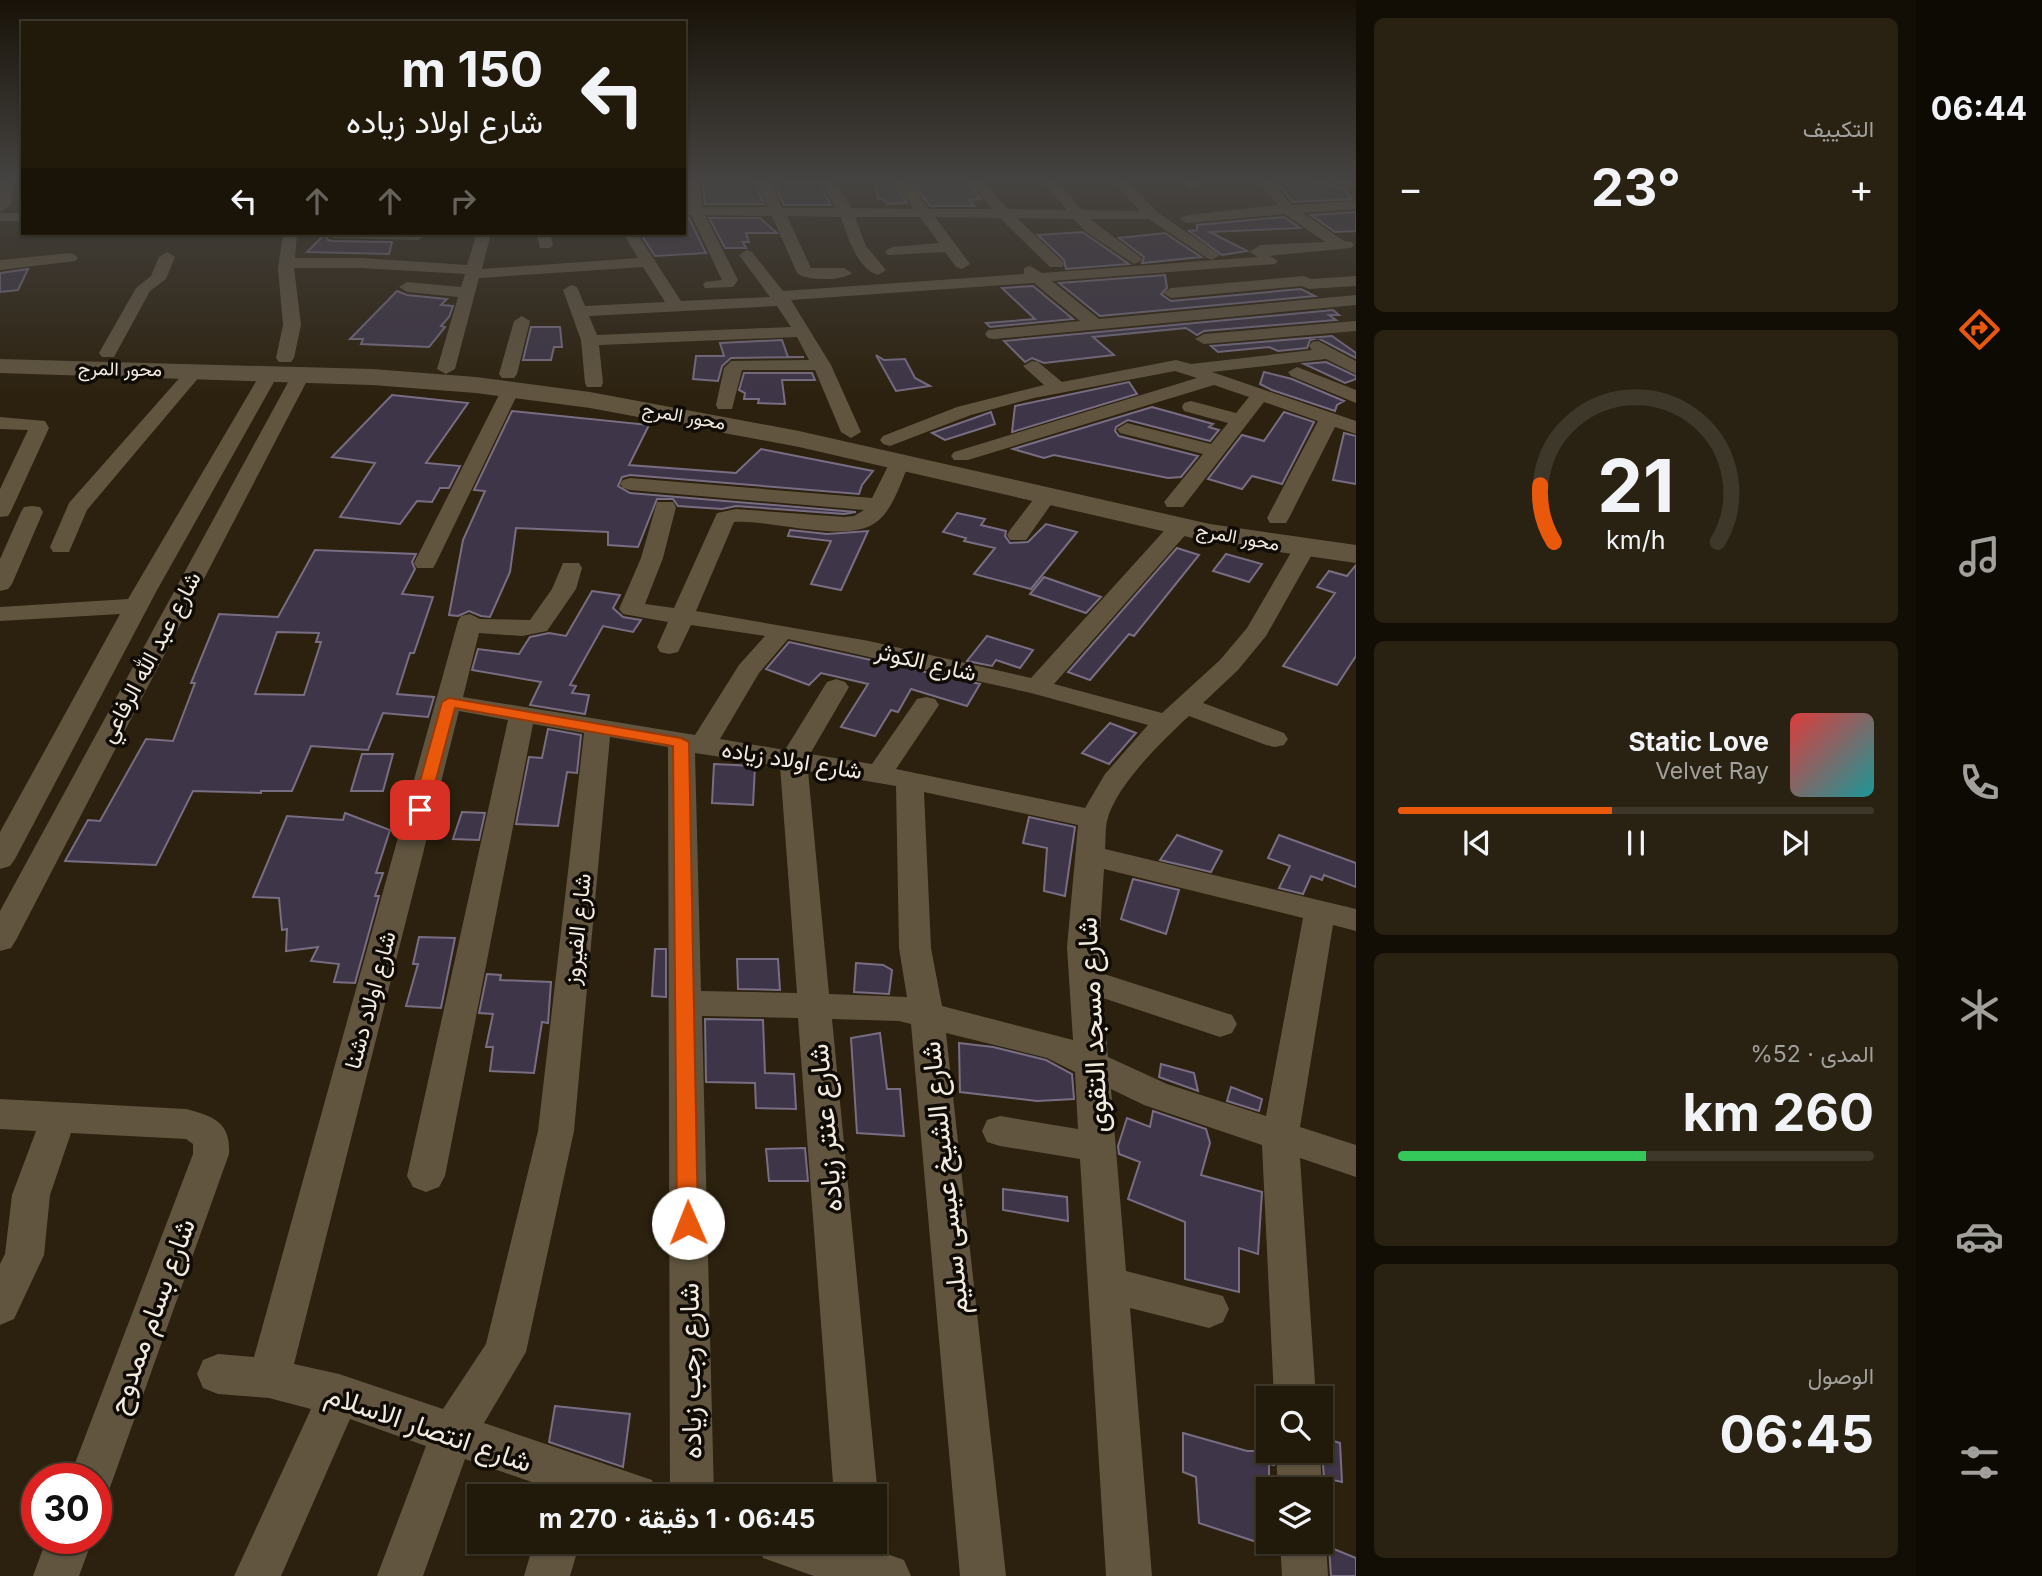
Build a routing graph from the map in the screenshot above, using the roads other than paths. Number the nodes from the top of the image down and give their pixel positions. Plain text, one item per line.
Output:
1 (288, 252) edge
2 (407, 252) edge
3 (479, 252) edge
4 (640, 252) edge
5 (714, 252) edge
6 (795, 252) edge
7 (864, 252) edge
8 (893, 252) dead end
9 (898, 252) edge
10 (955, 252) edge
11 (1043, 252) edge
12 (1121, 252) edge
13 (1207, 252) edge
14 (1262, 252) edge
15 (747, 255) dead end
16 (1212, 255) dead end
17 (167, 257) dead end
18 (70, 258) dead end
19 (1275, 261) junction
20 (287, 262) junction
21 (646, 262) junction
22 (1056, 264) dead end
23 (0, 265) edge
24 (398, 265) junction
25 (1139, 265) junction
26 (938, 266) dead end
27 (473, 272) junction
28 (1033, 273) junction
29 (1356, 281) edge
30 (1306, 283) junction
31 (710, 285) dead end
32 (407, 287) dead end
33 (1166, 289) junction
34 (571, 290) dead end
35 (468, 293) junction
36 (1058, 293) junction
37 (781, 298) junction
38 (1356, 300) edge
39 (1337, 301) junction
40 (676, 306) junction
41 (1157, 307) dead end
42 (579, 311) junction
43 (1199, 315) junction
44 (1356, 317) edge
45 (1089, 320) junction
46 (522, 321) dead end
47 (1356, 326) edge
48 (804, 332) junction
49 (994, 334) dead end
50 (1204, 339) dead end
51 (590, 340) junction
52 (0, 351) edge
53 (108, 353) junction
54 (822, 365) junction
55 (0, 366) edge
56 (1032, 366) dead end
57 (285, 368) junction
58 (446, 369) junction
59 (1190, 369) junction
60 (1356, 369) edge
61 (196, 370) junction
62 (1297, 372) dead end
63 (1217, 379) junction
64 (509, 382) junction
65 (594, 383) junction
66 (1058, 388) junction
67 (1261, 394) junction
68 (1356, 397) edge
69 (724, 405) junction
70 (1191, 407) dead end
71 (1329, 419) junction
72 (1240, 420) junction
73 (0, 423) edge
74 (238, 428) junction
75 (272, 428) junction
76 (1356, 428) edge
77 (1127, 429) dead end
78 (851, 432) junction
79 (895, 451) junction
80 (1216, 451) junction
81 (961, 456) junction
82 (630, 484) dead end
83 (1046, 496) junction
84 (667, 498) junction
85 (878, 505) junction
86 (77, 508) junction
87 (0, 512) edge
88 (32, 512) junction
89 (1178, 514) junction
90 (1278, 519) junction
91 (1356, 529) edge
92 (1018, 535) dead end
93 (61, 547) dead end
94 (1304, 549) junction
95 (1356, 554) edge
96 (6, 560) edge
97 (425, 563) dead end
98 (571, 568) dead end
99 (0, 584) edge
100 (137, 606) junction
101 (0, 614) edge
102 (683, 618) junction
103 (782, 631) junction
104 (669, 647) dead end
105 (836, 687) dead end
106 (1037, 687) junction
107 (449, 702) junction
108 (926, 705) dead end
109 (522, 714) junction
110 (1175, 714) junction
111 (598, 727) junction
112 (1275, 739) dead end
113 (691, 744) junction
114 (793, 760) junction
115 (894, 777) junction
116 (26, 811) junction
117 (68, 811) junction
118 (1093, 820) junction
119 (1090, 855) junction
120 (0, 859) edge
121 (1320, 911) junction
122 (1356, 920) edge
123 (0, 940) edge
124 (1085, 980) junction
125 (684, 1003) junction
126 (814, 1006) junction
127 (927, 1015) junction
128 (1220, 1024) dead end
129 (1091, 1063) junction
130 (0, 1114) edge
131 (59, 1117) junction
132 (1000, 1131) dead end
133 (1280, 1136) junction
134 (1097, 1147) junction
135 (1356, 1161) edge
136 (426, 1176) dead end
137 (1108, 1285) junction
138 (0, 1306) edge
139 (1209, 1309) dead end
140 (218, 1374) dead end
141 (269, 1378) junction
142 (1294, 1386) edge
143 (339, 1395) junction
144 (452, 1434) junction
145 (97, 1463) edge
146 (566, 1484) edge
147 (692, 1484) edge
148 (855, 1484) edge
149 (64, 1554) edge
150 (553, 1554) edge
151 (834, 1554) edge
152 (1304, 1554) edge
153 (870, 1562) edge
154 (56, 1576) edge
155 (257, 1576) edge
156 (400, 1576) edge
157 (547, 1576) edge
158 (983, 1576) edge
159 (1129, 1576) edge
160 (1305, 1576) edge

1 - 20 street
2 - 24 street
3 - 27 street
4 - 21 street
5 - 31 street
6 - 7 street
8 - 9 street
10 - 26 street
11 - 22 street
12 - 25 street
13 - 16 street
14 - 19 street
15 - 37 street
17 - 53 street
18 - 23 street
19 - 25 street
19 - 30 street
20 - 24 street
20 - 57 street
21 - 27 street
21 - 40 street
24 - 27 street
25 - 28 street
25 - 33 street
27 - 35 street
28 - 36 street
28 - 37 street
29 - 30 street
30 - 33 street
30 - 39 street
32 - 35 street
33 - 36 street
33 - 43 street
34 - 42 street
35 - 58 street
36 - 45 street
37 - 40 street
37 - 48 street
38 - 39 street
39 - 43 street
39 - 44 street
40 - 42 street
41 - 45 street
42 - 51 street
43 - 45 street
45 - 49 street
46 - 64 street
47 - 50 street
48 - 51 street
48 - 54 street
51 - 65 street
52 - 53 main road, محور المرج
53 - 57 main road, محور المرج
54 - 69 street
54 - 78 street
55 - 61 main road, محور المرج
56 - 66 street
57 - 58 main road, محور المرج
57 - 61 main road, محور المرج
57 - 64 main road, محور المرج
57 - 74 street, شارع عبد الله الرفاعي
57 - 75 street, شارع عبد الله الرفاعي
58 - 64 main road, محور المرج
59 - 60 street
59 - 63 street
59 - 66 street
61 - 86 street
62 - 68 street
63 - 67 street
63 - 81 street
64 - 65 main road, محور المرج
64 - 79 main road, محور المرج
64 - 97 street
65 - 69 main road, محور المرج
66 - 79 street
67 - 71 street
67 - 72 street
69 - 78 main road, محور المرج
70 - 72 street
71 - 76 street
71 - 90 street
72 - 80 street
73 - 87 street
74 - 75 street
74 - 100 street, شارع عبد الله الرفاعي
75 - 117 street, شارع عبد الله الرفاعي
77 - 80 street
78 - 79 main road, محور المرج
79 - 81 main road, محور المرج
79 - 83 main road, محور المرج
79 - 85 street
80 - 89 street
81 - 89 main road, محور المرج
82 - 84 street
83 - 89 main road, محور المرج
83 - 92 street
84 - 85 street
84 - 102 street, شارع الكوثر
85 - 102 street
86 - 88 street
86 - 93 street
87 - 88 street
88 - 96 street
89 - 90 main road, محور المرج
89 - 94 main road, محور المرج
89 - 106 street
90 - 91 main road, محور المرج
94 - 95 main road, محور المرج
94 - 110 street, شارع مسجد التقوى
96 - 99 street
98 - 107 street, شارع اولاد دشنا
100 - 101 street
100 - 116 street, شارع عبد الله الرفاعي
102 - 103 street, شارع الكوثر
102 - 104 street
103 - 106 street, شارع الكوثر
103 - 113 street
105 - 114 street
106 - 110 street, شارع الكوثر
107 - 109 street, شارع اولاد زياده
107 - 141 street, شارع اولاد دشنا
108 - 115 street
109 - 111 street, شارع اولاد زياده
109 - 136 street
110 - 112 street, شارع الكوثر
110 - 118 street, شارع مسجد التقوى
111 - 113 street, شارع اولاد زياده
111 - 144 street, شارع الفيروز
113 - 114 street, شارع اولاد زياده
113 - 125 street, شارع رجب زياده
114 - 115 street, شارع اولاد زياده
114 - 126 street, شارع عنتر زياده
115 - 118 street, شارع اولاد زياده
115 - 127 street, شارع الشيخ عيسى سليم
116 - 117 street
116 - 120 street, شارع عبد الله الرفاعي
117 - 123 street, شارع عبد الله الرفاعي
118 - 119 street, شارع مسجد التقوى
119 - 121 street
119 - 124 street, شارع مسجد التقوى
121 - 122 street
121 - 133 street
124 - 128 street
124 - 129 street, شارع مسجد التقوى
125 - 126 street
125 - 147 street, شارع رجب زياده
126 - 127 street
126 - 148 street, شارع عنتر زياده
127 - 129 street
127 - 158 street, شارع الشيخ عيسى سليم
129 - 133 street
129 - 134 street, شارع مسجد التقوى
130 - 131 street
131 - 138 street
131 - 145 street, شارع بسام ممدوح
132 - 134 street
133 - 135 street
133 - 142 street
134 - 137 street, شارع مسجد التقوى
137 - 139 street
137 - 159 street, شارع مسجد التقوى
140 - 141 street, شارع انتصار الاسلام
141 - 143 street, شارع انتصار الاسلام
143 - 144 street, شارع انتصار الاسلام
143 - 155 street
144 - 146 street, شارع انتصار الاسلام
144 - 156 street, شارع الفيروز
149 - 154 street
150 - 157 street
151 - 153 street
152 - 160 street

